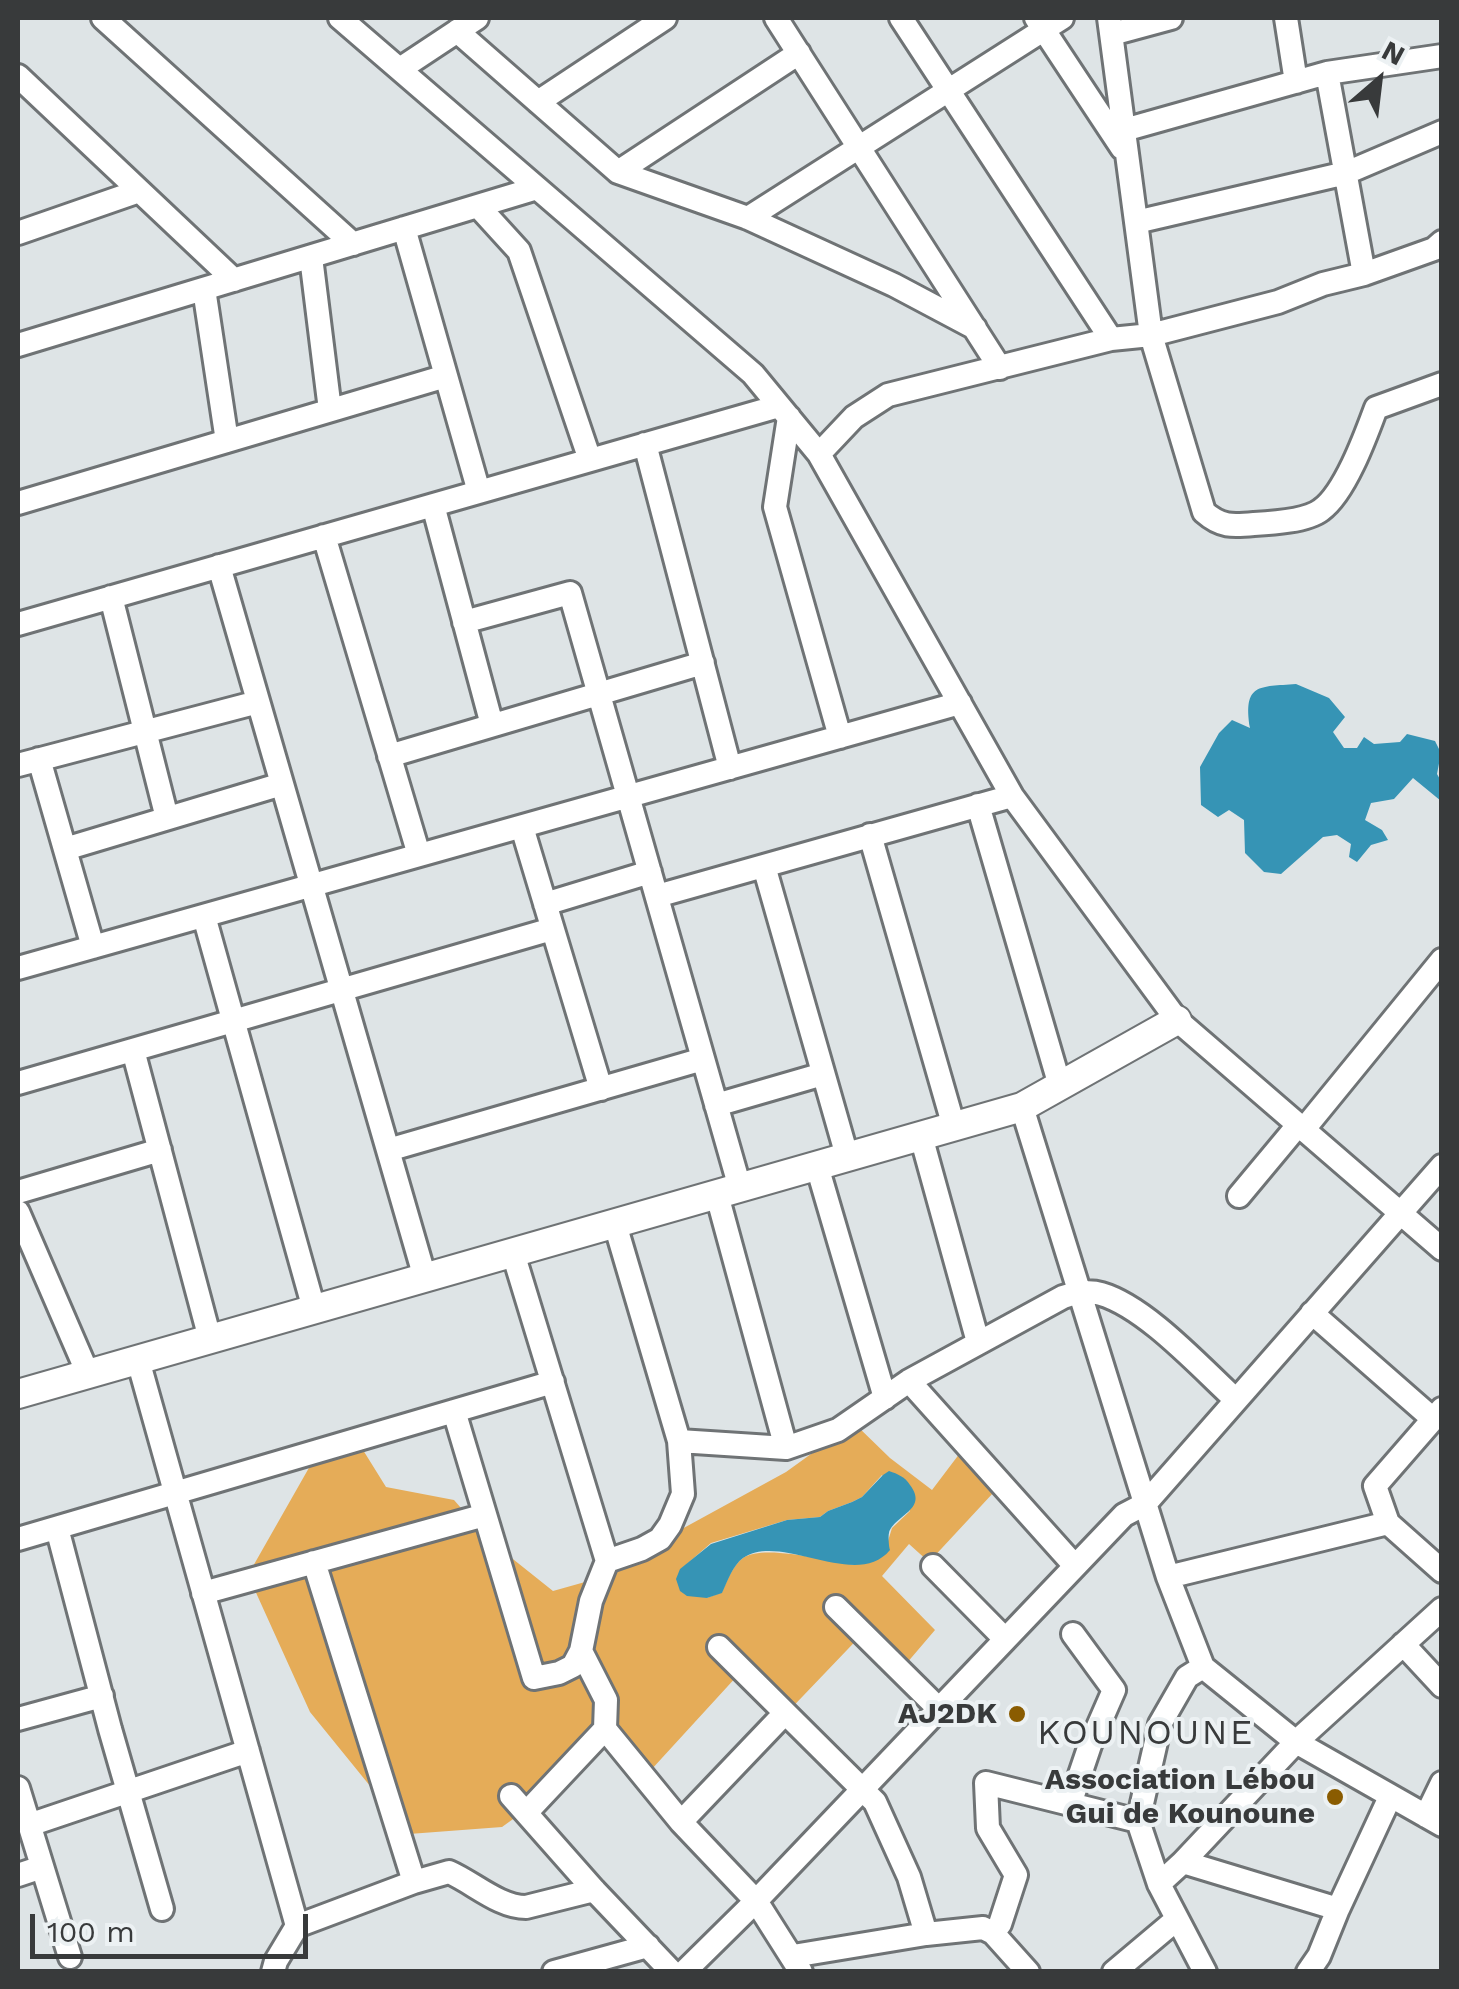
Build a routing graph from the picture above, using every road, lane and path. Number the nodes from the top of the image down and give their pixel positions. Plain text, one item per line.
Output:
1 (103, 18) edge
2 (340, 18) edge
3 (477, 18) edge
4 (664, 18) edge
5 (776, 18) edge
6 (901, 18) edge
7 (1171, 18) edge
8 (1286, 18) edge
9 (1048, 21) edge
10 (635, 25) edge
11 (1111, 26) edge
12 (456, 31) junction
13 (799, 54) junction
14 (1440, 64) edge
15 (400, 69) junction
16 (1327, 73) junction
17 (18, 76) edge
18 (1296, 82) junction
19 (948, 90) junction
20 (538, 102) junction
21 (1124, 130) junction
22 (1442, 132) edge
23 (859, 147) junction
24 (1128, 156) junction
25 (618, 172) junction
26 (1346, 173) junction
27 (537, 188) junction
28 (139, 191) junction
29 (478, 206) junction
30 (748, 218) junction
31 (1136, 222) junction
32 (404, 228) junction
33 (18, 233) edge
34 (1442, 242) edge
35 (353, 244) junction
36 (311, 257) junction
37 (1364, 274) junction
38 (234, 280) junction
39 (204, 289) junction
40 (975, 328) junction
41 (1150, 335) junction
42 (1111, 338) junction
43 (18, 345) edge
44 (1000, 368) junction
45 (446, 376) junction
46 (1442, 384) edge
47 (330, 410) junction
48 (784, 412) junction
49 (227, 441) junction
50 (645, 444) junction
51 (819, 454) junction
52 (590, 460) junction
53 (480, 492) junction
54 (18, 503) edge
55 (433, 505) junction
56 (324, 536) junction
57 (219, 566) junction
58 (111, 597) junction
59 (464, 622) junction
60 (18, 624) edge
61 (702, 662) junction
62 (599, 694) junction
63 (258, 702) junction
64 (960, 703) junction
65 (492, 726) junction
66 (145, 732) junction
67 (840, 737) junction
68 (389, 756) junction
69 (28, 762) edge
70 (730, 768) junction
71 (282, 784) junction
72 (628, 796) junction
73 (1012, 796) junction
74 (978, 805) junction
75 (168, 818) junction
76 (522, 826) junction
77 (870, 835) junction
78 (64, 850) junction
79 (418, 855) junction
80 (764, 866) junction
81 (650, 872) junction
82 (311, 886) junction
83 (657, 896) junction
84 (545, 904) junction
85 (204, 916) junction
86 (552, 929) junction
87 (92, 947) junction
88 (1442, 960) edge
89 (18, 968) edge
90 (342, 990) junction
91 (1177, 1020) junction
92 (233, 1021) junction
93 (133, 1050) junction
94 (703, 1059) junction
95 (824, 1074) junction
96 (18, 1083) edge
97 (1060, 1086) junction
98 (601, 1089) junction
99 (716, 1105) junction
100 (1022, 1108) junction
101 (1301, 1126) junction
102 (954, 1127) junction
103 (922, 1136) junction
104 (160, 1150) junction
105 (388, 1150) junction
106 (847, 1156) junction
107 (817, 1166) junction
108 (1442, 1166) edge
109 (729, 1191) junction
110 (18, 1192) edge
111 (1238, 1196) dead end
112 (18, 1212) edge
113 (1399, 1212) junction
114 (615, 1224) junction
115 (25, 1246) edge
116 (1442, 1250) edge
117 (513, 1252) junction
118 (424, 1278) junction
119 (1081, 1292) junction
120 (314, 1310) junction
121 (1312, 1313) junction
122 (210, 1339) junction
123 (978, 1342) junction
124 (138, 1360) junction
125 (88, 1374) junction
126 (553, 1382) junction
127 (909, 1382) junction
128 (18, 1394) edge
129 (885, 1398) junction
130 (1236, 1400) junction
131 (454, 1411) junction
132 (1437, 1414) edge
133 (679, 1442) junction
134 (786, 1448) junction
135 (175, 1493) junction
136 (1145, 1504) junction
137 (485, 1515) junction
138 (1388, 1523) junction
139 (57, 1528) junction
140 (18, 1540) edge
141 (607, 1561) junction
142 (314, 1562) junction
143 (933, 1566) dead end
144 (1075, 1566) junction
145 (1442, 1571) edge
146 (1168, 1576) junction
147 (203, 1593) junction
148 (836, 1607) dead end
149 (1442, 1608) edge
150 (1073, 1634) dead end
151 (1006, 1639) junction
152 (1403, 1644) junction
153 (719, 1647) dead end
154 (581, 1650) junction
155 (1203, 1666) junction
156 (1442, 1686) edge
157 (102, 1696) junction
158 (939, 1709) junction
159 (785, 1712) junction
160 (18, 1719) edge
161 (604, 1729) junction
162 (1296, 1742) junction
163 (248, 1751) junction
164 (1442, 1783) edge
165 (862, 1790) junction
166 (128, 1791) junction
167 (18, 1794) edge
168 (1390, 1797) junction
169 (1070, 1804) junction
170 (1138, 1821) junction
171 (1434, 1821) edge
172 (681, 1822) junction
173 (29, 1824) junction
174 (1183, 1862) junction
175 (42, 1867) junction
176 (18, 1874) edge
177 (414, 1882) junction
178 (1159, 1884) junction
179 (594, 1890) junction
180 (756, 1901) junction
181 (162, 1909) dead end
182 (1338, 1909) junction
183 (1177, 1919) junction
184 (297, 1926) junction
185 (993, 1933) junction
186 (926, 1934) junction
187 (648, 1946) junction
188 (70, 1958) dead end
189 (1005, 1962) edge
190 (797, 1964) edge
191 (274, 1972) edge
192 (554, 1972) edge
193 (672, 1972) edge
194 (684, 1972) edge
195 (1028, 1972) edge
196 (1114, 1972) edge
197 (1205, 1972) edge
198 (1308, 1972) edge

1 - 35 street
2 - 15 street
3 - 12 street
4 - 10 street
5 - 13 street
6 - 19 street
7 - 11 street
8 - 18 street
9 - 19 street
9 - 24 street
10 - 20 street
11 - 21 street
12 - 15 street
12 - 20 street
13 - 23 street
13 - 25 street
14 - 16 street
15 - 27 street
16 - 18 street
16 - 26 street
17 - 28 street
18 - 21 street
19 - 23 street
19 - 42 street
20 - 25 street
21 - 24 street
22 - 26 street
23 - 30 street
23 - 40 street
24 - 31 street
25 - 30 street
26 - 31 street
26 - 37 street
27 - 29 street
27 - 48 street
28 - 33 street
28 - 38 street
29 - 32 street
29 - 52 street
30 - 40 street
31 - 41 street
32 - 35 street
32 - 45 street
34 - 37 street
35 - 36 street
36 - 38 street
36 - 47 street
37 - 41 street
38 - 39 street
39 - 43 street
39 - 49 street
40 - 44 street
41 - 42 street
41 - 46 street
42 - 44 street
44 - 51 street
45 - 47 street
45 - 53 street
47 - 49 street
48 - 50 street
48 - 51 street
48 - 67 street
49 - 54 street
50 - 52 street
50 - 61 street
51 - 64 street
52 - 53 street
53 - 55 street
55 - 56 street
55 - 59 street
56 - 57 street
56 - 68 street
57 - 58 street
57 - 63 street
58 - 60 street
58 - 66 street
59 - 62 street
59 - 65 street
61 - 62 street
61 - 70 street
62 - 65 street
62 - 72 street
63 - 66 street
63 - 71 street
64 - 67 street
64 - 73 street
65 - 68 street
66 - 69 street
66 - 75 street
67 - 70 street
68 - 79 street
69 - 78 street
70 - 72 street
71 - 75 street
71 - 82 street
72 - 76 street
72 - 81 street
73 - 74 street
73 - 91 street
74 - 77 street
74 - 97 street
75 - 78 street
76 - 79 street
76 - 84 street
77 - 80 street
77 - 102 street
78 - 87 street
79 - 82 street
80 - 83 street
80 - 95 street
81 - 83 street
81 - 84 street
82 - 85 street
82 - 90 street
83 - 94 street
84 - 86 street
85 - 87 street
85 - 92 street
86 - 90 street
86 - 98 street
87 - 89 street
88 - 101 street
90 - 92 street
90 - 105 street
91 - 97 street
91 - 101 street
92 - 93 street
92 - 120 street
93 - 96 street
93 - 104 street
94 - 98 street
94 - 99 street
95 - 99 street
95 - 106 street
97 - 100 street
98 - 105 street
99 - 109 street
100 - 102 street
100 - 119 street
101 - 111 street
101 - 113 street
102 - 103 street
103 - 106 street
103 - 123 street
104 - 110 street
104 - 122 street
105 - 118 street
106 - 107 street
107 - 109 street
107 - 129 street
108 - 113 street
109 - 114 street
109 - 134 street
112 - 115 street
113 - 116 street
113 - 121 street
114 - 117 street
114 - 133 street
115 - 125 street
117 - 118 street
117 - 126 street
118 - 120 street
119 - 123 street
119 - 130 street
119 - 136 street
120 - 122 street
121 - 130 street
121 - 132 street
122 - 124 street
123 - 127 street
124 - 125 street
124 - 135 street
125 - 128 street
126 - 131 street
126 - 141 street
127 - 129 street
127 - 144 street
129 - 134 street
130 - 136 street
131 - 135 street
131 - 137 street
132 - 138 street
133 - 134 street
133 - 141 street
135 - 139 street
135 - 147 street
136 - 144 street
136 - 146 street
137 - 142 street
137 - 154 street
138 - 145 street
138 - 146 street
139 - 140 street
139 - 157 street
141 - 154 street
142 - 147 street
142 - 177 street
143 - 151 street
144 - 151 street
146 - 155 street
147 - 163 street
148 - 158 street
149 - 152 street
150 - 169 street
151 - 158 street
152 - 156 street
152 - 162 street
153 - 159 street
154 - 161 street
155 - 162 street
155 - 170 street
157 - 160 street
157 - 166 street
158 - 165 street
159 - 165 street
159 - 172 street
161 - 172 street
161 - 179 street
162 - 168 street
162 - 174 street
163 - 166 street
163 - 184 street
164 - 171 street
165 - 180 street
165 - 186 street
166 - 173 street
166 - 181 street
167 - 173 street
168 - 171 street
168 - 182 street
169 - 170 street
169 - 185 street
170 - 178 street
172 - 180 street
173 - 175 street
174 - 178 street
174 - 182 street
175 - 176 street
175 - 188 street
177 - 179 street
177 - 184 street
178 - 183 street
179 - 187 street
180 - 190 street
180 - 194 street
182 - 198 street
183 - 196 street
183 - 197 street
184 - 191 street
185 - 186 street
185 - 189 street
186 - 190 street
187 - 192 street
187 - 193 street
189 - 195 street

